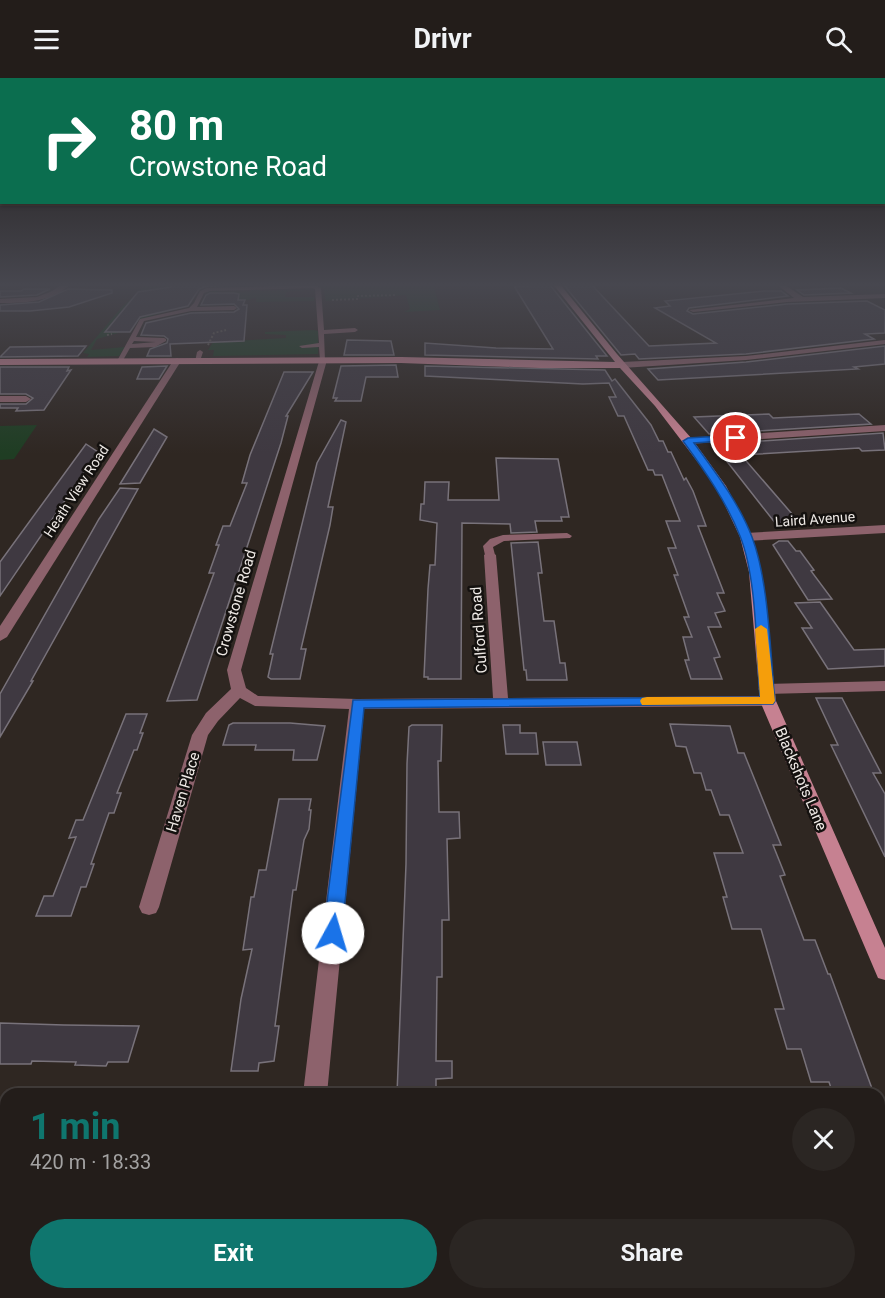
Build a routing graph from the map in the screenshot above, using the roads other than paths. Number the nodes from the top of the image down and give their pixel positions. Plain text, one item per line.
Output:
1 (132, 340) edge
2 (323, 340) edge
3 (602, 340) edge
4 (885, 342) edge
5 (323, 345) junction
6 (302, 346) dead end
7 (323, 360) junction
8 (120, 361) junction
9 (177, 361) junction
10 (0, 362) edge
11 (622, 365) junction
12 (0, 399) edge
13 (26, 399) dead end
14 (885, 428) edge
15 (688, 441) junction
16 (885, 529) edge
17 (567, 536) dead end
18 (746, 537) junction
19 (490, 555) joint
20 (0, 637) edge
21 (885, 686) edge
22 (238, 690) junction
23 (767, 695) junction
24 (501, 702) junction
25 (357, 704) junction
26 (149, 907) dead end
27 (885, 971) edge
28 (316, 1088) edge

1 - 8 lane
2 - 5 lane
3 - 11 street, Blackshots Lane
4 - 11 street
5 - 6 lane
5 - 7 lane
7 - 9 street
7 - 11 street
7 - 22 street, Crowstone Road
8 - 9 street
8 - 10 street
9 - 20 street, Heath View Road
11 - 15 street, Blackshots Lane
12 - 13 street
14 - 15 street
15 - 18 street, Blackshots Lane
16 - 18 street, Laird Avenue
17 - 19 lane
18 - 23 street, Blackshots Lane
19 - 24 street, Culford Road
21 - 23 street
22 - 25 street
22 - 26 street, Haven Place
23 - 24 street
23 - 27 street, Blackshots Lane
24 - 25 street
25 - 28 street

